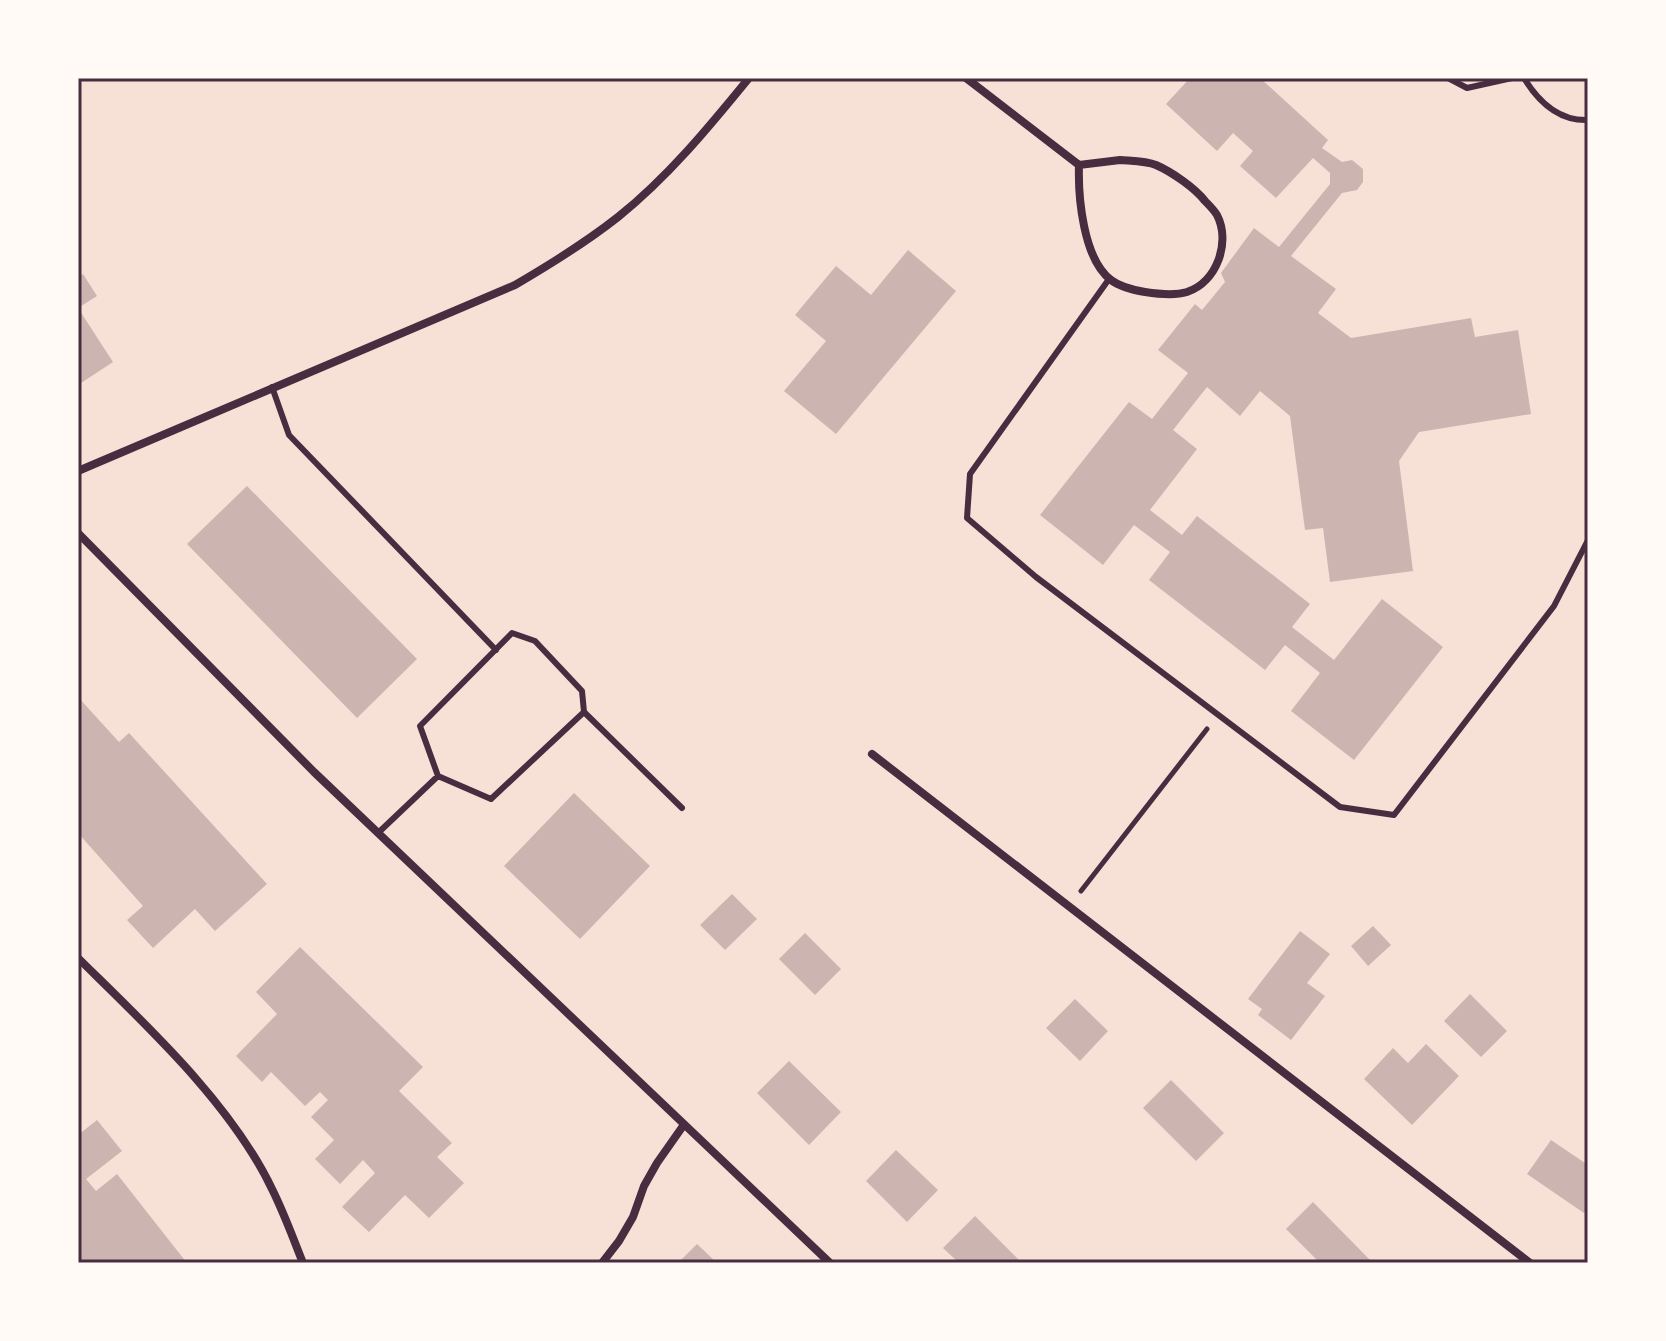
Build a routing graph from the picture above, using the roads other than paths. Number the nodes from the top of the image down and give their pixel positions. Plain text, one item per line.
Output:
1 (749, 78) edge
2 (966, 78) edge
3 (1448, 78) edge
4 (1512, 78) edge
5 (1524, 78) edge
6 (1588, 120) edge
7 (1079, 165) junction
8 (1109, 279) junction
9 (272, 387) junction
10 (78, 471) edge
11 (78, 533) edge
12 (1588, 540) edge
13 (496, 650) junction
14 (584, 712) junction
15 (872, 754) dead end
16 (438, 776) junction
17 (682, 808) dead end
18 (378, 833) junction
19 (78, 958) edge
20 (683, 1126) junction
21 (303, 1263) edge
22 (602, 1263) edge
23 (830, 1263) edge
24 (1530, 1263) edge

1 - 9 street
2 - 7 street
3 - 4 lane
5 - 6 lane
7 - 8 street
7 - 8 street
8 - 12 lane
9 - 10 street
9 - 13 lane
11 - 18 street
13 - 14 lane
13 - 16 lane
14 - 16 lane
14 - 17 lane
15 - 24 street
16 - 18 lane
18 - 20 street
19 - 21 street
20 - 22 street
20 - 23 street

